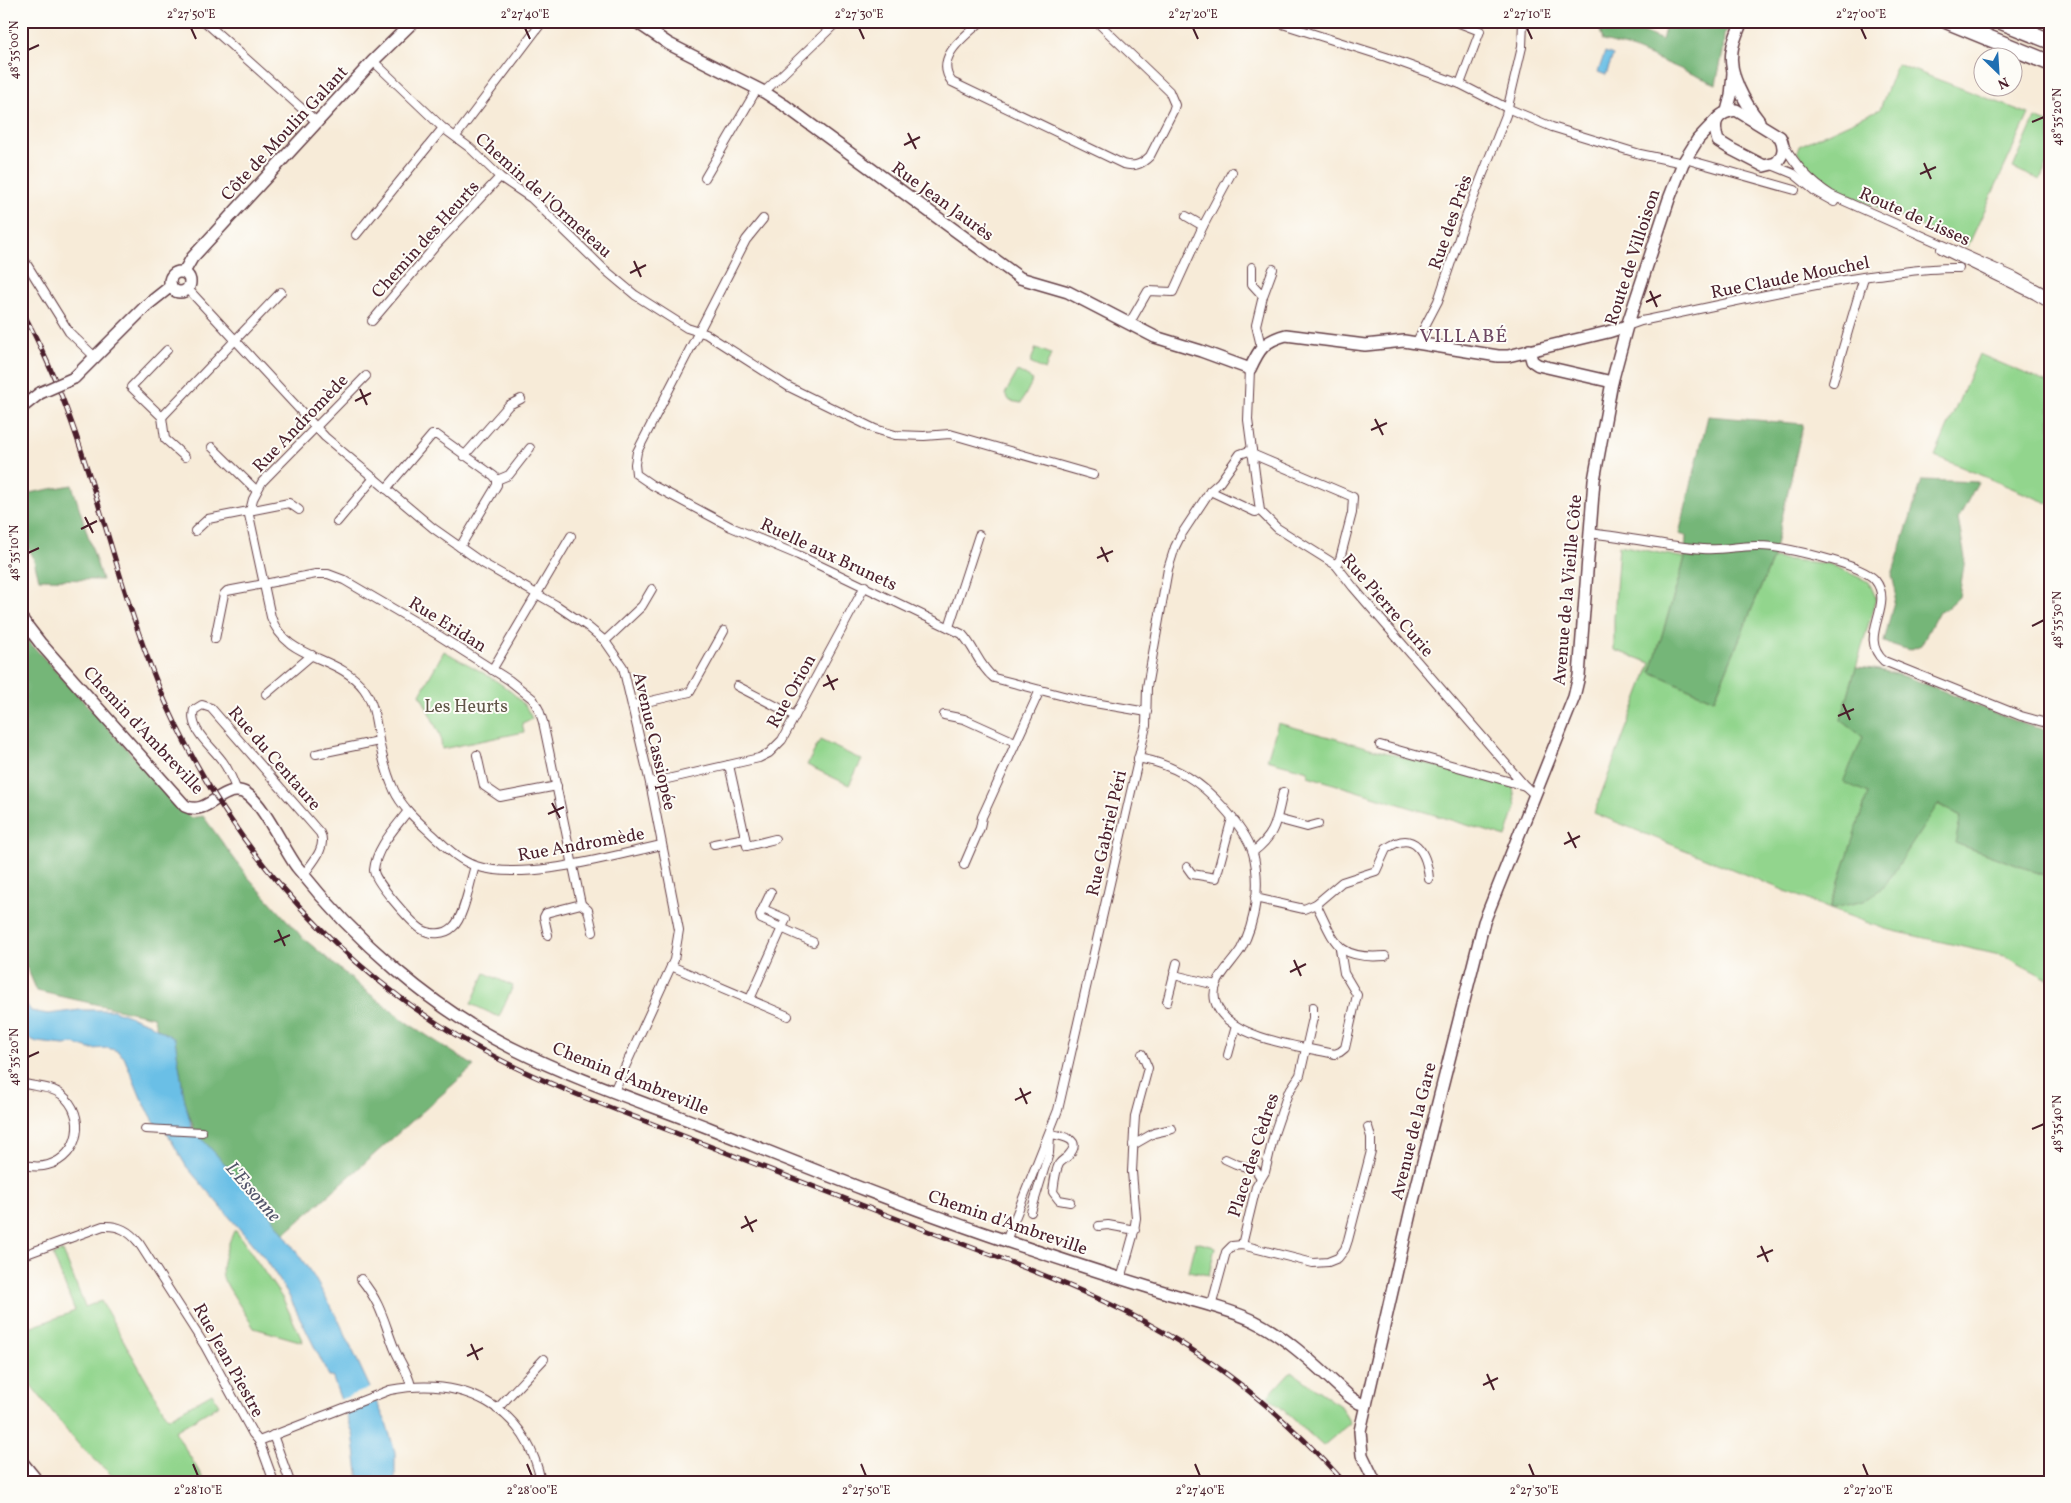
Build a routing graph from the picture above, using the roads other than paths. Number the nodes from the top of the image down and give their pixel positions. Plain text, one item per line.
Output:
1 (204, 21) edge
2 (414, 21) edge
3 (542, 21) edge
4 (635, 21) edge
5 (838, 21) edge
6 (982, 21) edge
7 (1096, 21) edge
8 (1273, 21) edge
9 (1454, 21) edge
10 (1523, 21) edge
11 (1742, 21) edge
12 (1947, 21) edge
13 (2000, 21) edge
14 (828, 24) edge
15 (975, 25) edge
16 (2050, 42) edge
17 (373, 61) junction
18 (2050, 63) edge
19 (1733, 72) junction
20 (1460, 84) junction
21 (761, 91) junction
22 (1507, 108) junction
23 (1722, 115) junction
24 (318, 123) junction
25 (1762, 125) junction
26 (443, 128) junction
27 (456, 136) junction
28 (1718, 140) junction
29 (1783, 143) junction
30 (1694, 147) junction
31 (1684, 161) junction
32 (1772, 165) junction
33 (1232, 172) dead end
34 (500, 177) junction
35 (705, 178) dead end
36 (1795, 190) dead end
37 (1186, 216) dead end
38 (762, 219) dead end
39 (1203, 226) junction
40 (356, 235) dead end
41 (21, 255) edge
42 (1252, 267) dead end
43 (1960, 268) dead end
44 (1273, 269) dead end
45 (184, 272) junction
46 (1864, 277) junction
47 (171, 286) junction
48 (188, 289) junction
49 (281, 292) dead end
50 (1263, 296) junction
51 (2050, 296) edge
52 (2050, 304) edge
53 (372, 320) dead end
54 (1130, 324) junction
55 (1627, 326) junction
56 (700, 333) junction
57 (235, 340) junction
58 (1416, 343) junction
59 (1261, 346) junction
60 (167, 350) dead end
61 (1529, 350) junction
62 (96, 358) junction
63 (1250, 369) junction
64 (366, 376) dead end
65 (1612, 382) junction
66 (1833, 382) dead end
67 (521, 399) dead end
68 (21, 408) edge
69 (162, 417) junction
70 (316, 427) junction
71 (212, 447) dead end
72 (530, 448) dead end
73 (1252, 452) junction
74 (464, 456) junction
75 (184, 457) dead end
76 (1093, 475) dead end
77 (374, 478) junction
78 (497, 480) junction
79 (386, 488) junction
80 (256, 490) junction
81 (1210, 492) junction
82 (299, 510) dead end
83 (250, 511) junction
84 (1260, 511) junction
85 (337, 522) dead end
86 (195, 531) dead end
87 (1590, 533) junction
88 (979, 535) dead end
89 (571, 536) dead end
90 (460, 547) junction
91 (1336, 565) junction
92 (264, 583) junction
93 (865, 586) junction
94 (652, 589) dead end
95 (537, 594) junction
96 (21, 618) edge
97 (949, 627) junction
98 (724, 630) dead end
99 (215, 639) dead end
100 (605, 641) junction
101 (312, 655) junction
102 (492, 670) junction
103 (737, 686) dead end
104 (1040, 690) junction
105 (266, 694) dead end
106 (633, 705) junction
107 (1147, 712) junction
108 (944, 715) dead end
109 (795, 716) junction
110 (2050, 724) edge
111 (379, 741) junction
112 (1015, 742) junction
113 (1380, 745) dead end
114 (316, 754) dead end
115 (477, 755) dead end
116 (1138, 758) junction
117 (730, 765) junction
118 (650, 783) junction
119 (557, 786) junction
120 (1525, 786) junction
121 (237, 791) junction
122 (1283, 792) dead end
123 (1535, 795) junction
124 (408, 810) junction
125 (1232, 818) junction
126 (1277, 819) junction
127 (1318, 824) dead end
128 (745, 838) junction
129 (775, 839) dead end
130 (714, 844) dead end
131 (662, 845) junction
132 (1253, 852) junction
133 (572, 864) junction
134 (964, 865) dead end
135 (475, 866) junction
136 (1187, 867) dead end
137 (304, 874) junction
138 (1429, 879) dead end
139 (771, 892) dead end
140 (1255, 898) junction
141 (581, 904) junction
142 (1316, 904) junction
143 (782, 928) junction
144 (593, 932) dead end
145 (548, 935) dead end
146 (813, 942) dead end
147 (1340, 949) junction
148 (1385, 956) dead end
149 (1177, 963) dead end
150 (671, 966) junction
151 (1174, 975) junction
152 (1216, 985) junction
153 (750, 999) junction
154 (1167, 1002) dead end
155 (1313, 1006) dead end
156 (788, 1016) dead end
157 (1236, 1026) junction
158 (1307, 1048) junction
159 (1142, 1054) dead end
160 (1228, 1055) dead end
161 (21, 1083) edge
162 (614, 1091) junction
163 (1368, 1127) dead end
164 (145, 1129) dead end
165 (1172, 1129) dead end
166 (202, 1132) dead end
167 (1050, 1134) junction
168 (1133, 1145) junction
169 (1225, 1159) dead end
170 (21, 1165) edge
171 (1261, 1178) junction
172 (1070, 1202) dead end
173 (1031, 1212) dead end
174 (1099, 1226) dead end
175 (1135, 1230) junction
176 (1006, 1241) junction
177 (1242, 1245) junction
178 (21, 1256) edge
179 (361, 1279) dead end
180 (1121, 1279) junction
181 (1211, 1307) junction
182 (544, 1359) dead end
183 (411, 1386) junction
184 (1366, 1405) junction
185 (497, 1409) junction
186 (273, 1435) junction
187 (259, 1441) junction
188 (21, 1461) edge
189 (38, 1482) edge
190 (274, 1482) edge
191 (290, 1482) edge
192 (541, 1482) edge
193 (1375, 1482) edge

1 - 24 street
2 - 17 street, Côte de Moulin Galant
3 - 27 street
4 - 21 street, Rue Jean Jaurès
5 - 14 street
6 - 15 street
7 - 15 street
8 - 20 street
9 - 20 street
10 - 22 street, Rue des Près
11 - 19 street
12 - 18 highway
13 - 16 highway
14 - 21 street
17 - 24 street, Côte de Moulin Galant
17 - 26 street, Chemin de l'Ormeteau
19 - 23 street
19 - 25 street
20 - 22 street
21 - 35 street
21 - 54 street, Rue Jean Jaurès
22 - 31 street
22 - 58 street, Rue des Près
23 - 25 street
23 - 28 street
23 - 30 street, Route de Villoison
24 - 45 street, Côte de Moulin Galant
25 - 29 street
26 - 27 street, Chemin de l'Ormeteau
26 - 40 street
27 - 34 street, Chemin de l'Ormeteau
28 - 30 street
28 - 32 street
29 - 32 street
29 - 51 street, Route de Lisses
30 - 31 street, Route de Villoison
31 - 36 street
31 - 55 street, Route de Villoison
32 - 52 street, Route de Lisses
33 - 39 street
34 - 53 street, Chemin des Heurts
34 - 56 street, Chemin de l'Ormeteau
37 - 39 street
38 - 56 street
39 - 54 street
41 - 62 street
42 - 50 street
43 - 46 street, Rue Claude Mouchel
44 - 50 street
45 - 47 street, Côte de Moulin Galant
45 - 48 street
46 - 55 street, Rue Claude Mouchel
46 - 66 street
47 - 48 street
47 - 62 street, Côte de Moulin Galant
48 - 57 street, Avenue Cassiopée
49 - 57 street
50 - 59 street
54 - 63 street, Rue Jean Jaurès
55 - 61 street
55 - 65 street, Route de Villoison
56 - 76 street, Chemin de l'Ormeteau
56 - 93 street, Ruelle aux Brunets
57 - 69 street
57 - 70 street, Avenue Cassiopée
58 - 59 street
58 - 61 street
59 - 63 street
60 - 69 street
61 - 65 street
62 - 68 street, Côte de Moulin Galant, bridge
63 - 73 street
64 - 70 street, Rue Andromède
65 - 87 street, Avenue de la Vieille Côte
67 - 74 street
69 - 75 street
70 - 77 street, Avenue Cassiopée
70 - 80 street, Rue Andromède
71 - 80 street
72 - 78 street
73 - 81 street, Rue Gabriel Péri
73 - 84 street
73 - 91 street
74 - 78 street
74 - 79 street
77 - 79 street, Avenue Cassiopée
77 - 85 street
78 - 90 street
79 - 90 street, Avenue Cassiopée
80 - 83 street, Rue Andromède
81 - 84 street
81 - 107 street, Rue Gabriel Péri
82 - 83 street
83 - 86 street
83 - 92 street, Rue Andromède
84 - 91 street, Rue Pierre Curie
87 - 110 street
87 - 123 street, Avenue de la Vieille Côte
88 - 97 street
89 - 95 street
90 - 95 street, Avenue Cassiopée
91 - 120 street, Rue Pierre Curie
92 - 99 street, Rue Eridan
92 - 101 street, Rue Andromède
92 - 102 street, Rue Eridan
93 - 97 street, Ruelle aux Brunets
93 - 109 street, Rue Orion
94 - 100 street
95 - 100 street, Avenue Cassiopée
95 - 102 street
96 - 121 street, Chemin d'Ambreville
97 - 104 street, Ruelle aux Brunets
98 - 106 street
100 - 106 street, Avenue Cassiopée
101 - 105 street
101 - 111 street, Rue Andromède
102 - 119 street, Rue Eridan
103 - 109 street
104 - 107 street, Ruelle aux Brunets
104 - 112 street
106 - 118 street, Avenue Cassiopée
107 - 116 street, Rue Gabriel Péri
108 - 112 street
109 - 117 street, Rue Orion
111 - 114 street
111 - 124 street, Rue Andromède
112 - 134 street
113 - 120 street
115 - 119 street
116 - 125 street
116 - 167 street, Rue Gabriel Péri
117 - 118 street, Rue Orion
117 - 128 street
118 - 131 street, Avenue Cassiopée
119 - 133 street, Rue Eridan
120 - 123 street, Rue Pierre Curie
121 - 137 street, Chemin d'Ambreville
121 - 137 street, Rue du Centaure
122 - 126 street
123 - 184 street, Avenue de la Gare
124 - 135 street, Rue Andromède
124 - 135 street
125 - 132 street
125 - 136 street
126 - 127 street
126 - 132 street
128 - 129 street
128 - 130 street
131 - 133 street, Rue Andromède
131 - 150 street, Avenue Cassiopée
132 - 140 street
133 - 135 street, Rue Andromède
133 - 141 street, Rue Eridan
137 - 162 street, Chemin d'Ambreville
138 - 142 street
139 - 143 street
140 - 142 street
140 - 152 street
141 - 144 street, Rue Eridan
141 - 145 street
142 - 147 street
143 - 146 street
143 - 153 street
147 - 148 street
147 - 158 street
149 - 151 street
150 - 153 street
150 - 162 street, Avenue Cassiopée
151 - 152 street
151 - 154 street
152 - 157 street
153 - 156 street
155 - 158 street, Place des Cèdres
157 - 158 street
157 - 160 street
158 - 171 street, Place des Cèdres
159 - 168 street
161 - 170 street
162 - 176 street, Chemin d'Ambreville
163 - 177 street
164 - 166 street
165 - 168 street
167 - 172 street
167 - 173 street
167 - 176 street, Rue Gabriel Péri
168 - 175 street
169 - 171 street
171 - 177 street, Place des Cèdres
174 - 175 street
175 - 180 street
176 - 180 street, Chemin d'Ambreville
177 - 181 street
178 - 187 street, Rue Jean Piestre
179 - 183 street
180 - 181 street, Chemin d'Ambreville
181 - 184 street, Chemin d'Ambreville
182 - 185 street
183 - 185 street, Rue Jean Piestre
183 - 186 street, Rue Jean Piestre
184 - 193 street, Avenue de la Gare
185 - 192 street, Rue Jean Piestre
186 - 187 street, Rue Jean Piestre
186 - 191 street
187 - 190 street
188 - 189 street

